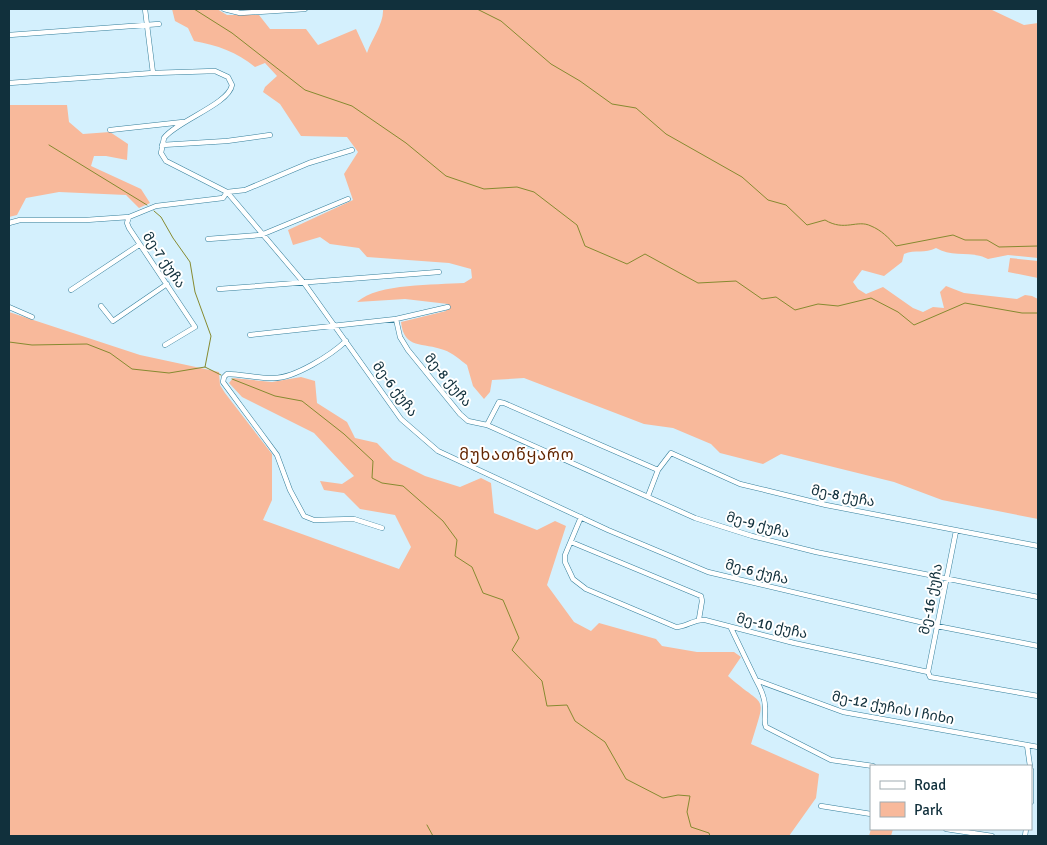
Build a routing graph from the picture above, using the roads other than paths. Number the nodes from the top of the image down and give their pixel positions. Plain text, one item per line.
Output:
1 (144, 9) edge
2 (224, 9) edge
3 (305, 9) edge
4 (159, 24) dead end
5 (146, 26) junction
6 (9, 35) edge
7 (154, 73) junction
8 (9, 83) edge
9 (183, 122) junction
10 (110, 130) dead end
11 (270, 135) dead end
12 (162, 145) junction
13 (352, 150) dead end
14 (227, 192) junction
15 (348, 199) dead end
16 (129, 216) junction
17 (9, 223) edge
18 (261, 235) junction
19 (208, 239) dead end
20 (139, 245) junction
21 (439, 272) dead end
22 (304, 283) junction
23 (167, 284) junction
24 (219, 289) dead end
25 (71, 290) dead end
26 (101, 306) dead end
27 (448, 307) dead end
28 (9, 308) edge
29 (32, 317) dead end
30 (396, 319) junction
31 (335, 326) junction
32 (250, 335) dead end
33 (346, 341) junction
34 (165, 345) dead end
35 (487, 425) junction
36 (658, 470) junction
37 (648, 496) junction
38 (581, 518) junction
39 (382, 528) dead end
40 (956, 531) junction
41 (571, 542) junction
42 (1038, 546) edge
43 (946, 579) junction
44 (1038, 597) edge
45 (699, 619) junction
46 (936, 626) junction
47 (732, 628) junction
48 (1038, 646) edge
49 (928, 672) junction
50 (756, 680) junction
51 (1038, 696) edge
52 (1027, 744) junction
53 (1038, 747) edge
54 (870, 765) edge
55 (1030, 765) edge
56 (821, 806) dead end
57 (870, 814) edge
58 (953, 830) edge
59 (992, 836) edge

1 - 5 street
2 - 3 street
4 - 5 street
5 - 6 street
5 - 7 street
7 - 8 street
7 - 9 street
9 - 10 street
9 - 12 street
11 - 12 street
12 - 14 street, მე-6 ქუჩა
13 - 14 street
14 - 16 street
14 - 18 street, მე-6 ქუჩა
15 - 18 street
16 - 17 street
16 - 20 street, მე-7 ქუჩა
18 - 19 street
18 - 22 street, მე-6 ქუჩა
20 - 23 street, მე-7 ქუჩა
20 - 25 street
21 - 22 street
22 - 24 street
22 - 31 street, მე-6 ქუჩა
23 - 26 street
23 - 34 street, მე-7 ქუჩა
27 - 30 street
28 - 29 street
30 - 31 street
30 - 35 street, მე-8 ქუჩა
31 - 32 street
31 - 33 street, მე-6 ქუჩა
33 - 38 street, მე-6 ქუჩა
33 - 39 street
35 - 36 street
35 - 37 street, მე-9 ქუჩა
36 - 37 street, მე-8 ქუჩა
36 - 40 street, მე-8 ქუჩა
37 - 43 street, მე-9 ქუჩა
38 - 41 street
38 - 46 street, მე-6 ქუჩა
40 - 42 street, მე-8 ქუჩა
40 - 43 street, მე-16 ქუჩა
41 - 45 street
41 - 45 street
43 - 44 street, მე-9 ქუჩა
43 - 46 street, მე-16 ქუჩა
45 - 47 street, მე-10 ქუჩა
46 - 48 street, მე-6 ქუჩა
46 - 49 street, მე-16 ქუჩა
47 - 49 street, მე-10 ქუჩა
47 - 50 street
49 - 51 street, მე-10 ქუჩა
50 - 52 street, მე-12 ქუჩის I ჩიხი
50 - 54 street
52 - 53 street, მე-12 ქუჩის I ჩიხი
52 - 55 street
56 - 57 street
58 - 59 street

